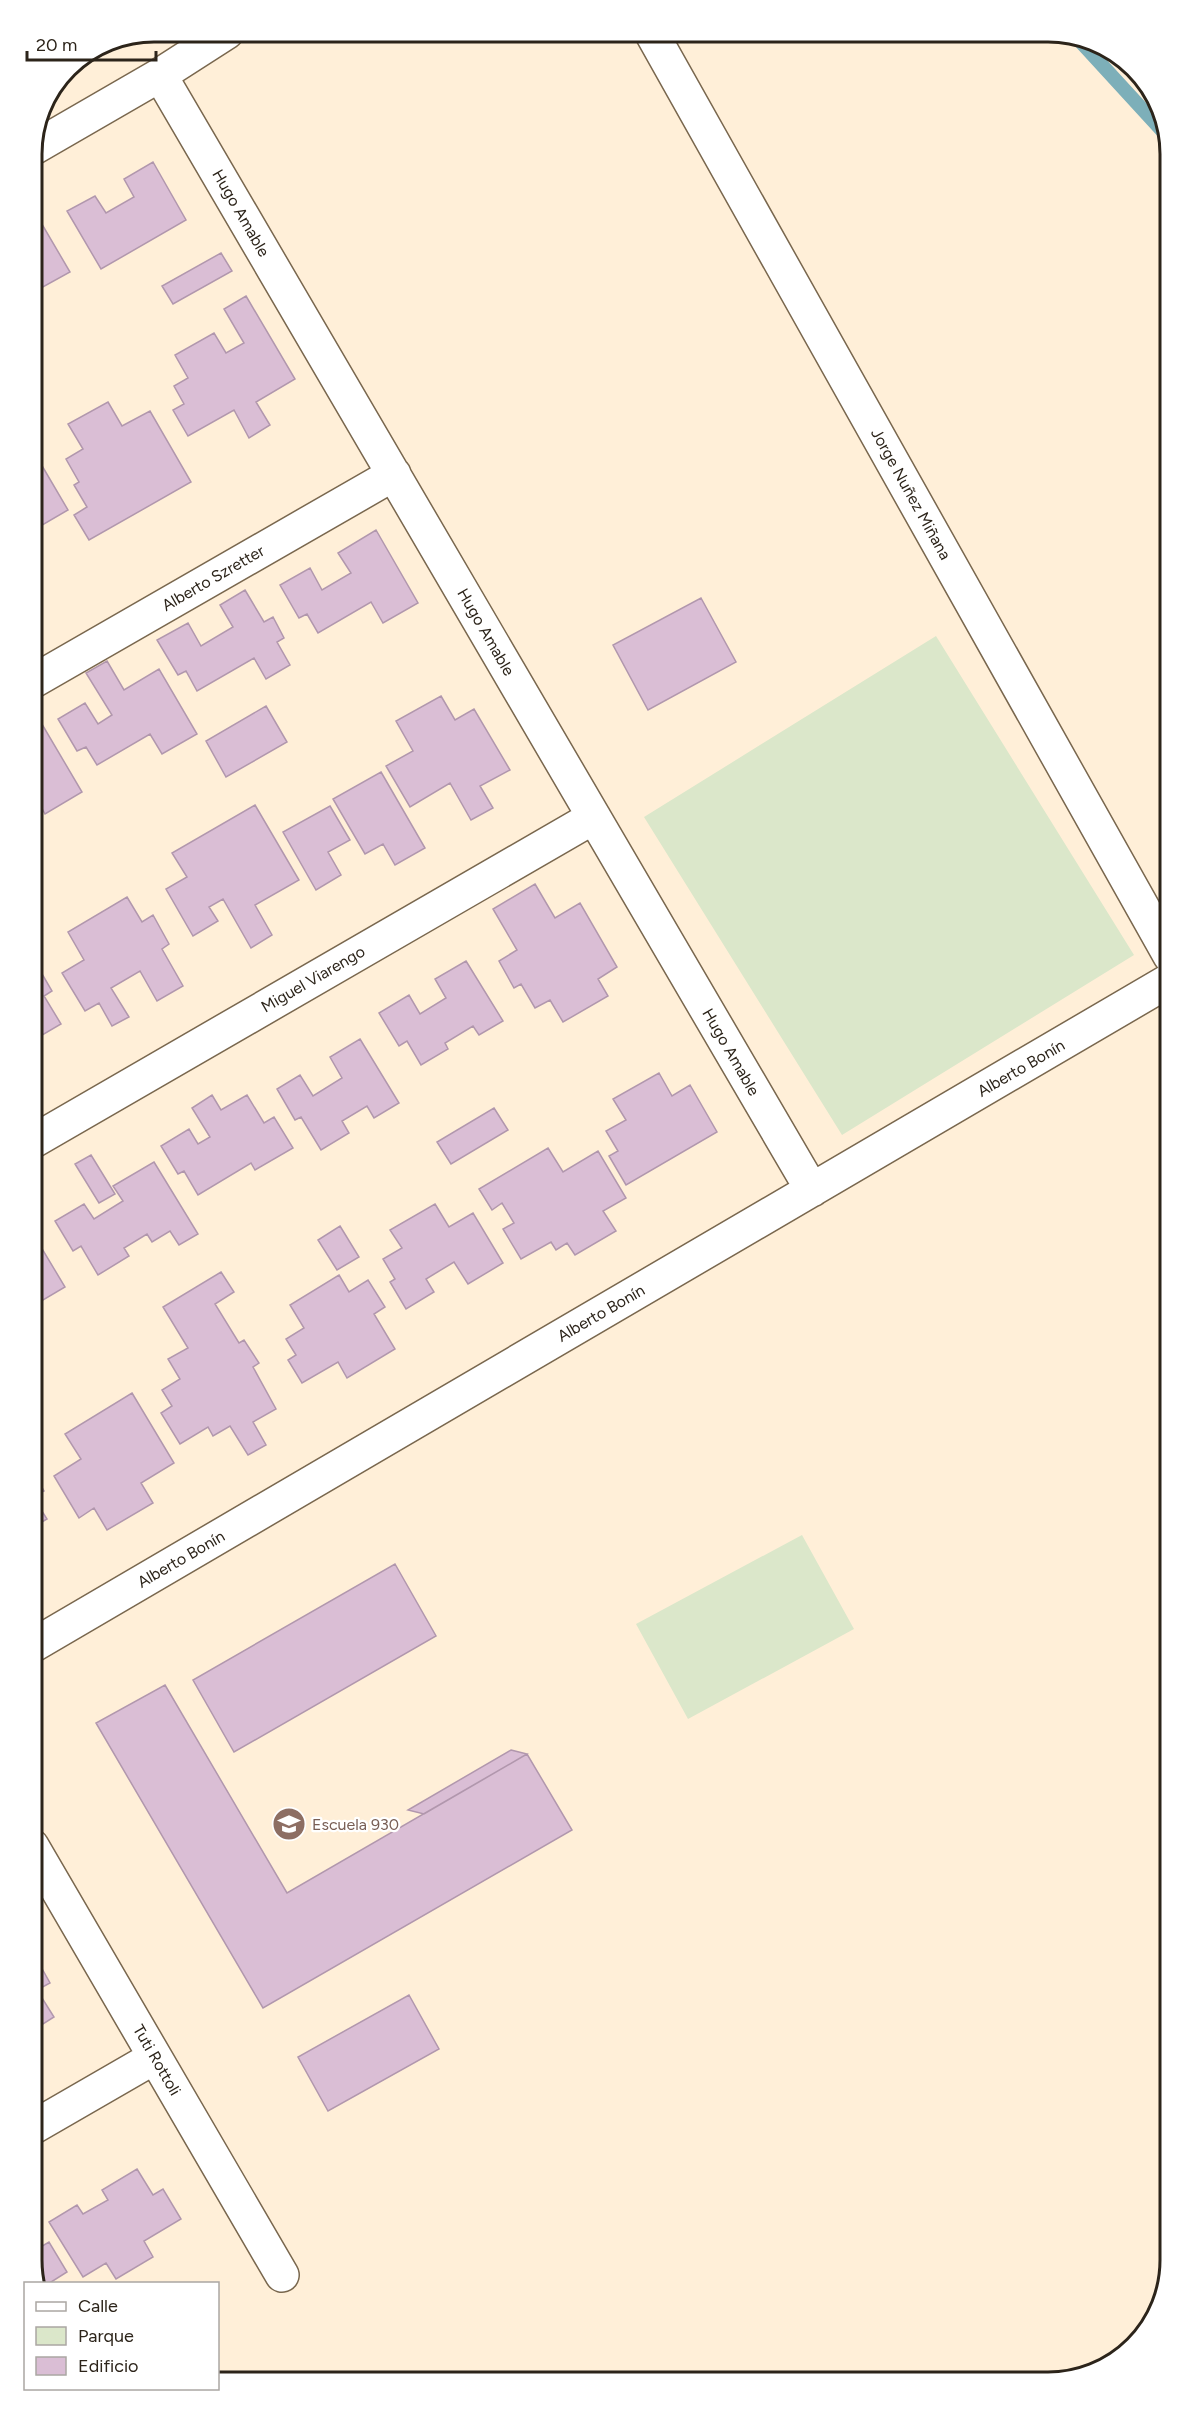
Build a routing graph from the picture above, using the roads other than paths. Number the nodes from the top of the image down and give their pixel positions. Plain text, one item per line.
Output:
1 (211, 42) edge
2 (657, 42) edge
3 (160, 75) junction
4 (42, 143) edge
5 (394, 474) junction
6 (42, 676) edge
7 (594, 817) junction
8 (1160, 938) edge
9 (1160, 986) edge
10 (42, 1136) edge
11 (812, 1190) junction
12 (42, 1640) edge
13 (42, 1863) edge
14 (154, 2057) junction
15 (42, 2122) edge
16 (282, 2275) dead end

1 - 3 street
2 - 8 street, Jorge Nuñez Miñana
3 - 4 street
3 - 5 street, Hugo Amable
5 - 6 street, Alberto Szretter
5 - 7 street, Hugo Amable
7 - 10 street, Miguel Viarengo
7 - 11 street, Hugo Amable
9 - 11 street, Alberto Bonín
11 - 12 street, Alberto Bonín
13 - 14 street, Tuti Rottoli
14 - 15 street
14 - 16 street, Tuti Rottoli

